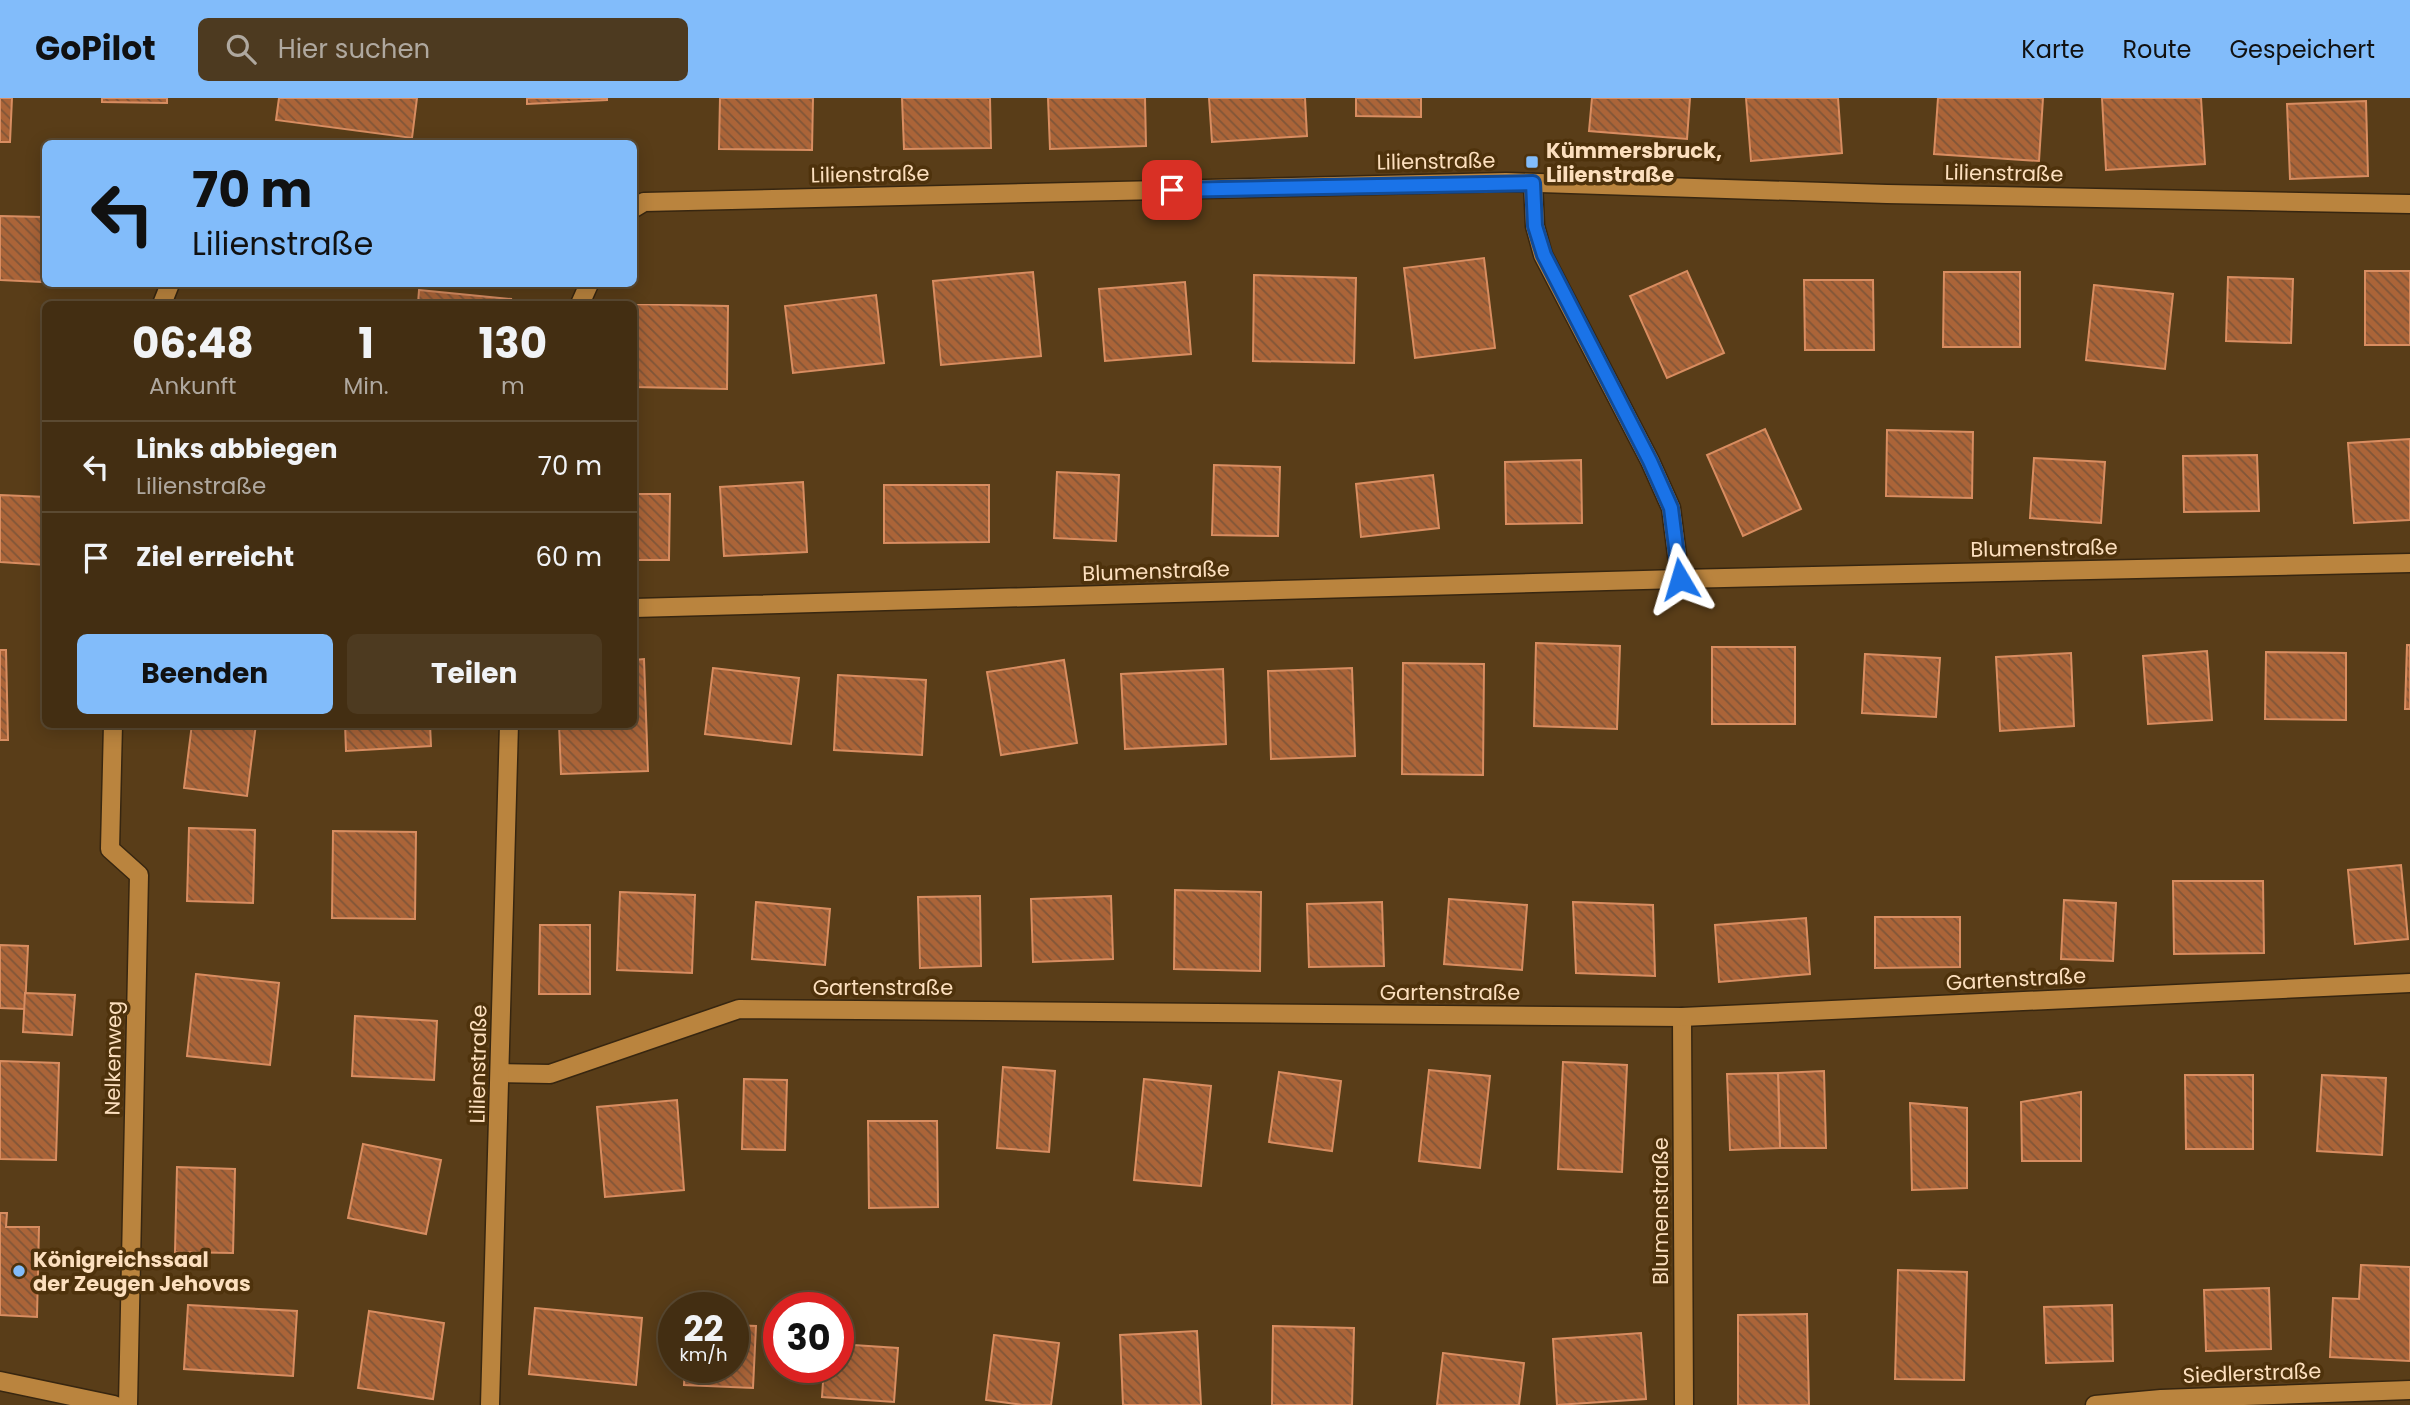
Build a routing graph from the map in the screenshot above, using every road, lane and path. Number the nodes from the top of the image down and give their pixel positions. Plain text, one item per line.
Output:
1 (1533, 183) junction
2 (2410, 204) edge
3 (637, 206) edge
4 (2410, 563) edge
5 (1680, 579) junction
6 (637, 608) edge
7 (113, 728) edge
8 (509, 728) edge
9 (2410, 983) edge
10 (1682, 1017) junction
11 (501, 1073) junction
12 (0, 1381) edge
13 (2410, 1390) edge
14 (114, 1405) edge
15 (128, 1405) edge
16 (490, 1405) edge
17 (1684, 1405) edge
18 (2095, 1405) edge

1 - 2 street, Lilienstraße
1 - 3 street, Lilienstraße
1 - 5 street
4 - 5 street, Blumenstraße
5 - 6 street, Blumenstraße
7 - 15 street, Nelkenweg
8 - 11 street, Lilienstraße
9 - 10 street, Gartenstraße
10 - 11 street, Gartenstraße
10 - 17 street, Blumenstraße
11 - 16 street, Lilienstraße
12 - 14 street
13 - 18 street, Siedlerstraße

